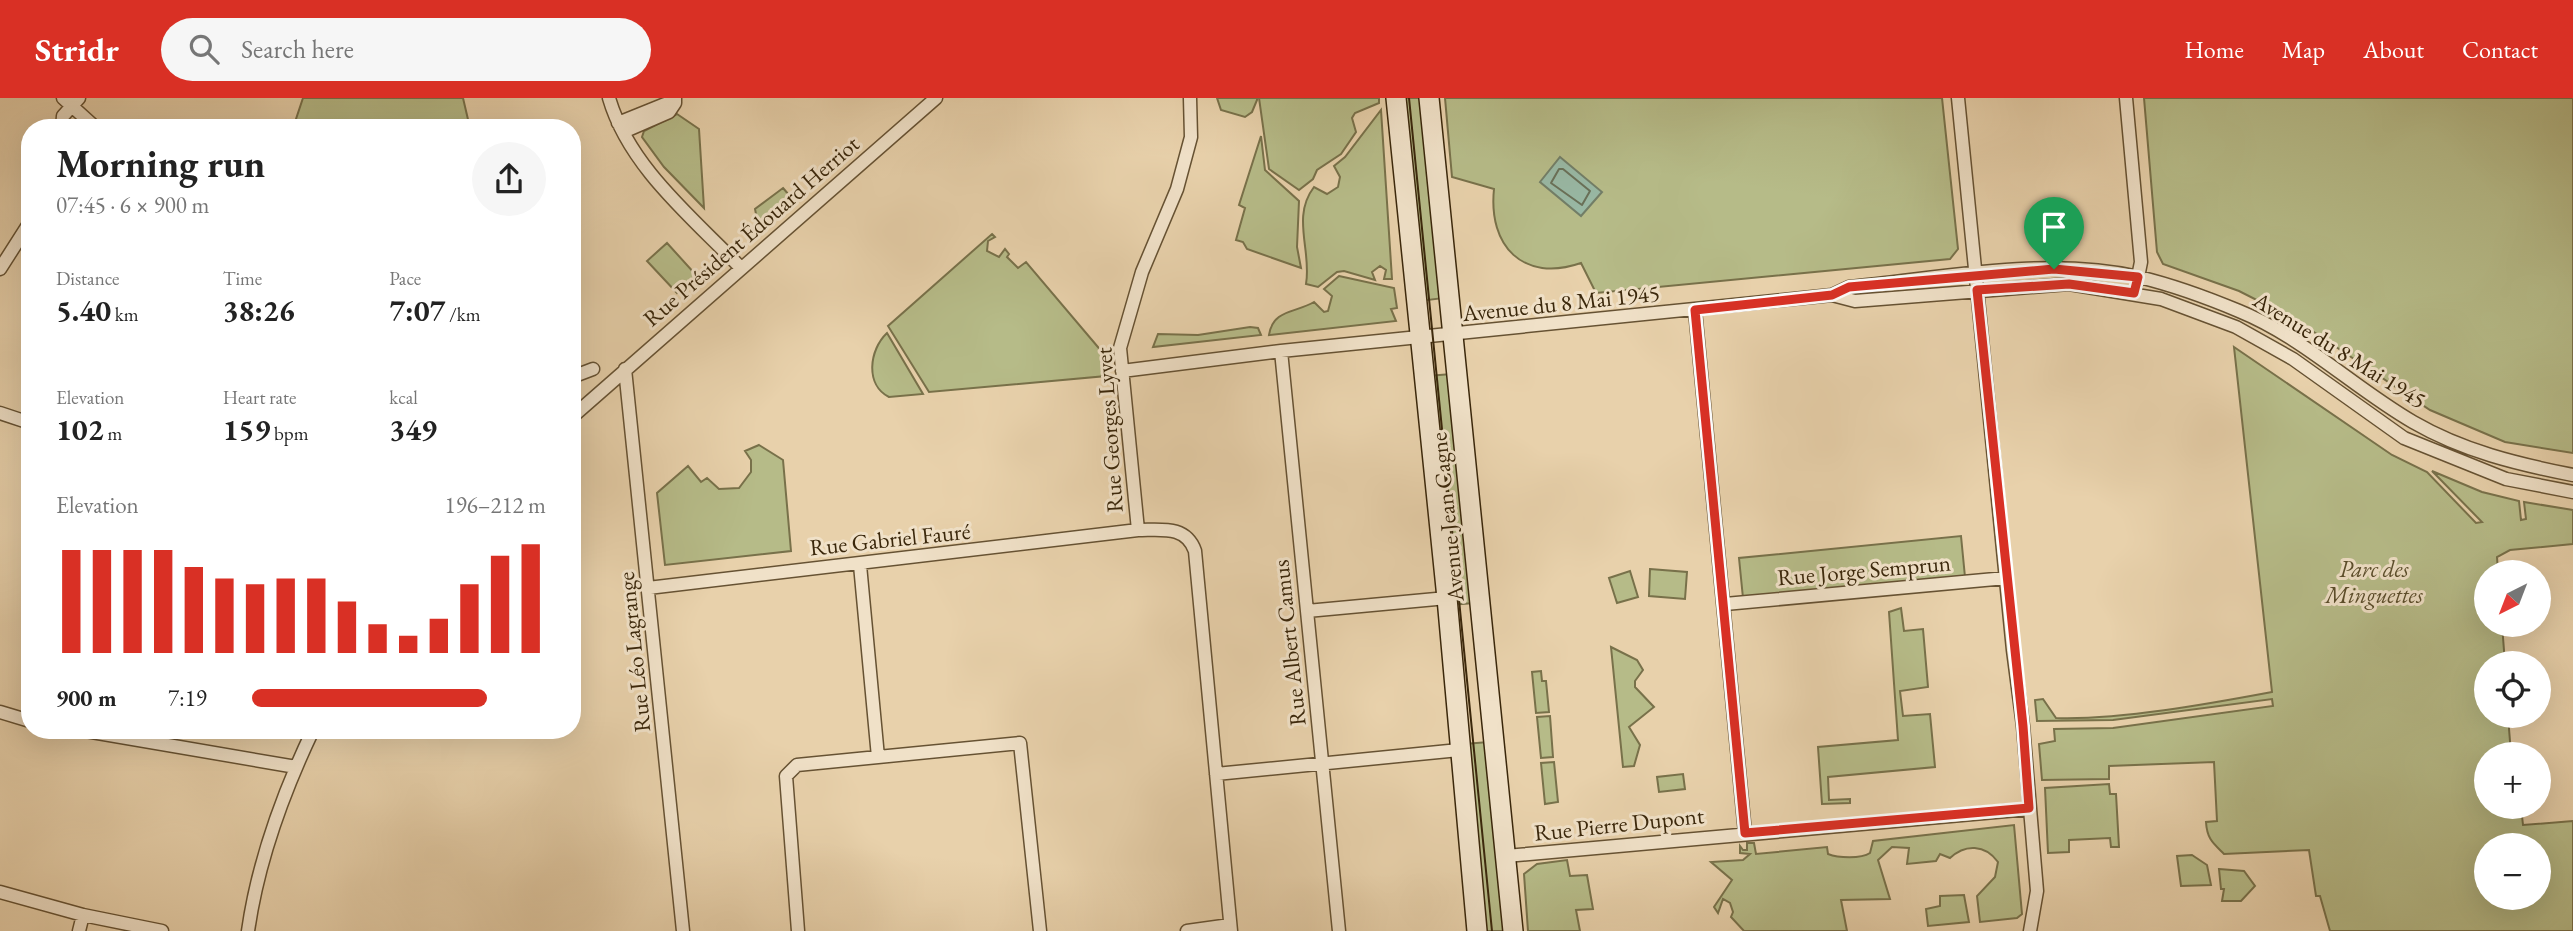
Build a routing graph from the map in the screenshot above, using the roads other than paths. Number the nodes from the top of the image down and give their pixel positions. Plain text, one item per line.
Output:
1 (609, 98) edge
2 (936, 98) edge
3 (1189, 98) edge
4 (1396, 98) edge
5 (1429, 98) edge
6 (1958, 98) edge
7 (2126, 98) edge
8 (71, 101) edge
9 (675, 101) edge
10 (63, 119) edge
11 (88, 119) edge
12 (620, 128) junction
13 (21, 236) edge
14 (741, 268) junction
15 (0, 269) edge
16 (1976, 274) junction
17 (2138, 277) junction
18 (1977, 290) junction
19 (2134, 293) junction
20 (1832, 295) junction
21 (1695, 310) junction
22 (1454, 336) junction
23 (1421, 339) junction
24 (1281, 351) junction
25 (593, 369) dead end
26 (625, 369) junction
27 (1122, 371) junction
28 (581, 374) edge
29 (581, 409) edge
30 (0, 413) edge
31 (21, 420) edge
32 (2573, 474) edge
33 (2573, 492) edge
34 (1138, 530) junction
35 (860, 565) junction
36 (2006, 578) junction
37 (648, 588) junction
38 (1447, 598) junction
39 (1725, 604) junction
40 (1307, 611) junction
41 (0, 712) edge
42 (21, 719) edge
43 (133, 739) edge
44 (309, 739) edge
45 (1460, 750) junction
46 (878, 757) junction
47 (1322, 762) junction
48 (296, 767) junction
49 (1216, 774) junction
50 (2029, 808) junction
51 (1745, 833) junction
52 (1506, 856) junction
53 (0, 892) edge
54 (83, 915) junction
55 (1231, 928) edge
56 (79, 931) edge
57 (162, 931) edge
58 (248, 931) edge
59 (683, 931) edge
60 (798, 931) edge
61 (1040, 931) edge
62 (1187, 931) edge
63 (1339, 931) edge
64 (1477, 931) edge
65 (1513, 931) edge
66 (2030, 931) edge

1 - 12 street
2 - 14 street, Rue Président Édouard Herriot
3 - 27 street, Rue Georges Lyvet
4 - 23 street, Avenue Jean Cagne
5 - 22 street, Avenue Jean Cagne
6 - 16 street
7 - 17 street
8 - 10 street
8 - 11 street
9 - 12 street
12 - 14 street
13 - 15 street
14 - 26 street, Rue Président Édouard Herriot
16 - 17 street, Avenue du 8 Mai 1945
16 - 18 street
16 - 20 street, Avenue du 8 Mai 1945
17 - 19 street
17 - 32 street, Avenue du 8 Mai 1945
18 - 19 street, Avenue du 8 Mai 1945
18 - 20 street, Avenue du 8 Mai 1945
18 - 36 street
19 - 33 street, Avenue du 8 Mai 1945
20 - 21 street, Avenue du 8 Mai 1945
21 - 22 street, Avenue du 8 Mai 1945
21 - 39 street
22 - 23 street, Avenue du 8 Mai 1945
22 - 52 street, Avenue Jean Cagne
23 - 24 street, Avenue du 8 Mai 1945
23 - 38 street, Avenue Jean Cagne
24 - 27 street, Avenue du 8 Mai 1945
24 - 40 street, Rue Albert Camus
25 - 28 street
26 - 29 street, Rue Président Édouard Herriot
26 - 37 street, Rue Léo Lagrange
27 - 34 street, Rue Georges Lyvet
30 - 31 street
34 - 35 street, Rue Gabriel Fauré
34 - 49 street, Rue Georges Lyvet
35 - 37 street, Rue Gabriel Fauré
35 - 46 street
36 - 39 street, Rue Jorge Semprun
36 - 50 street
37 - 59 street, Rue Léo Lagrange
38 - 40 street
38 - 45 street, Avenue Jean Cagne
39 - 51 street
40 - 47 street, Rue Albert Camus
41 - 42 street
43 - 48 street
44 - 48 street
45 - 47 street
45 - 64 street, Avenue Jean Cagne
46 - 60 street
46 - 61 street
47 - 49 street
47 - 63 street, Rue Albert Camus
48 - 58 street
49 - 55 street, Rue Georges Lyvet
50 - 51 street, Rue Pierre Dupont
50 - 66 street
51 - 52 street, Rue Pierre Dupont
52 - 65 street, Avenue Jean Cagne
53 - 54 street
54 - 56 street
54 - 57 street
55 - 62 street

